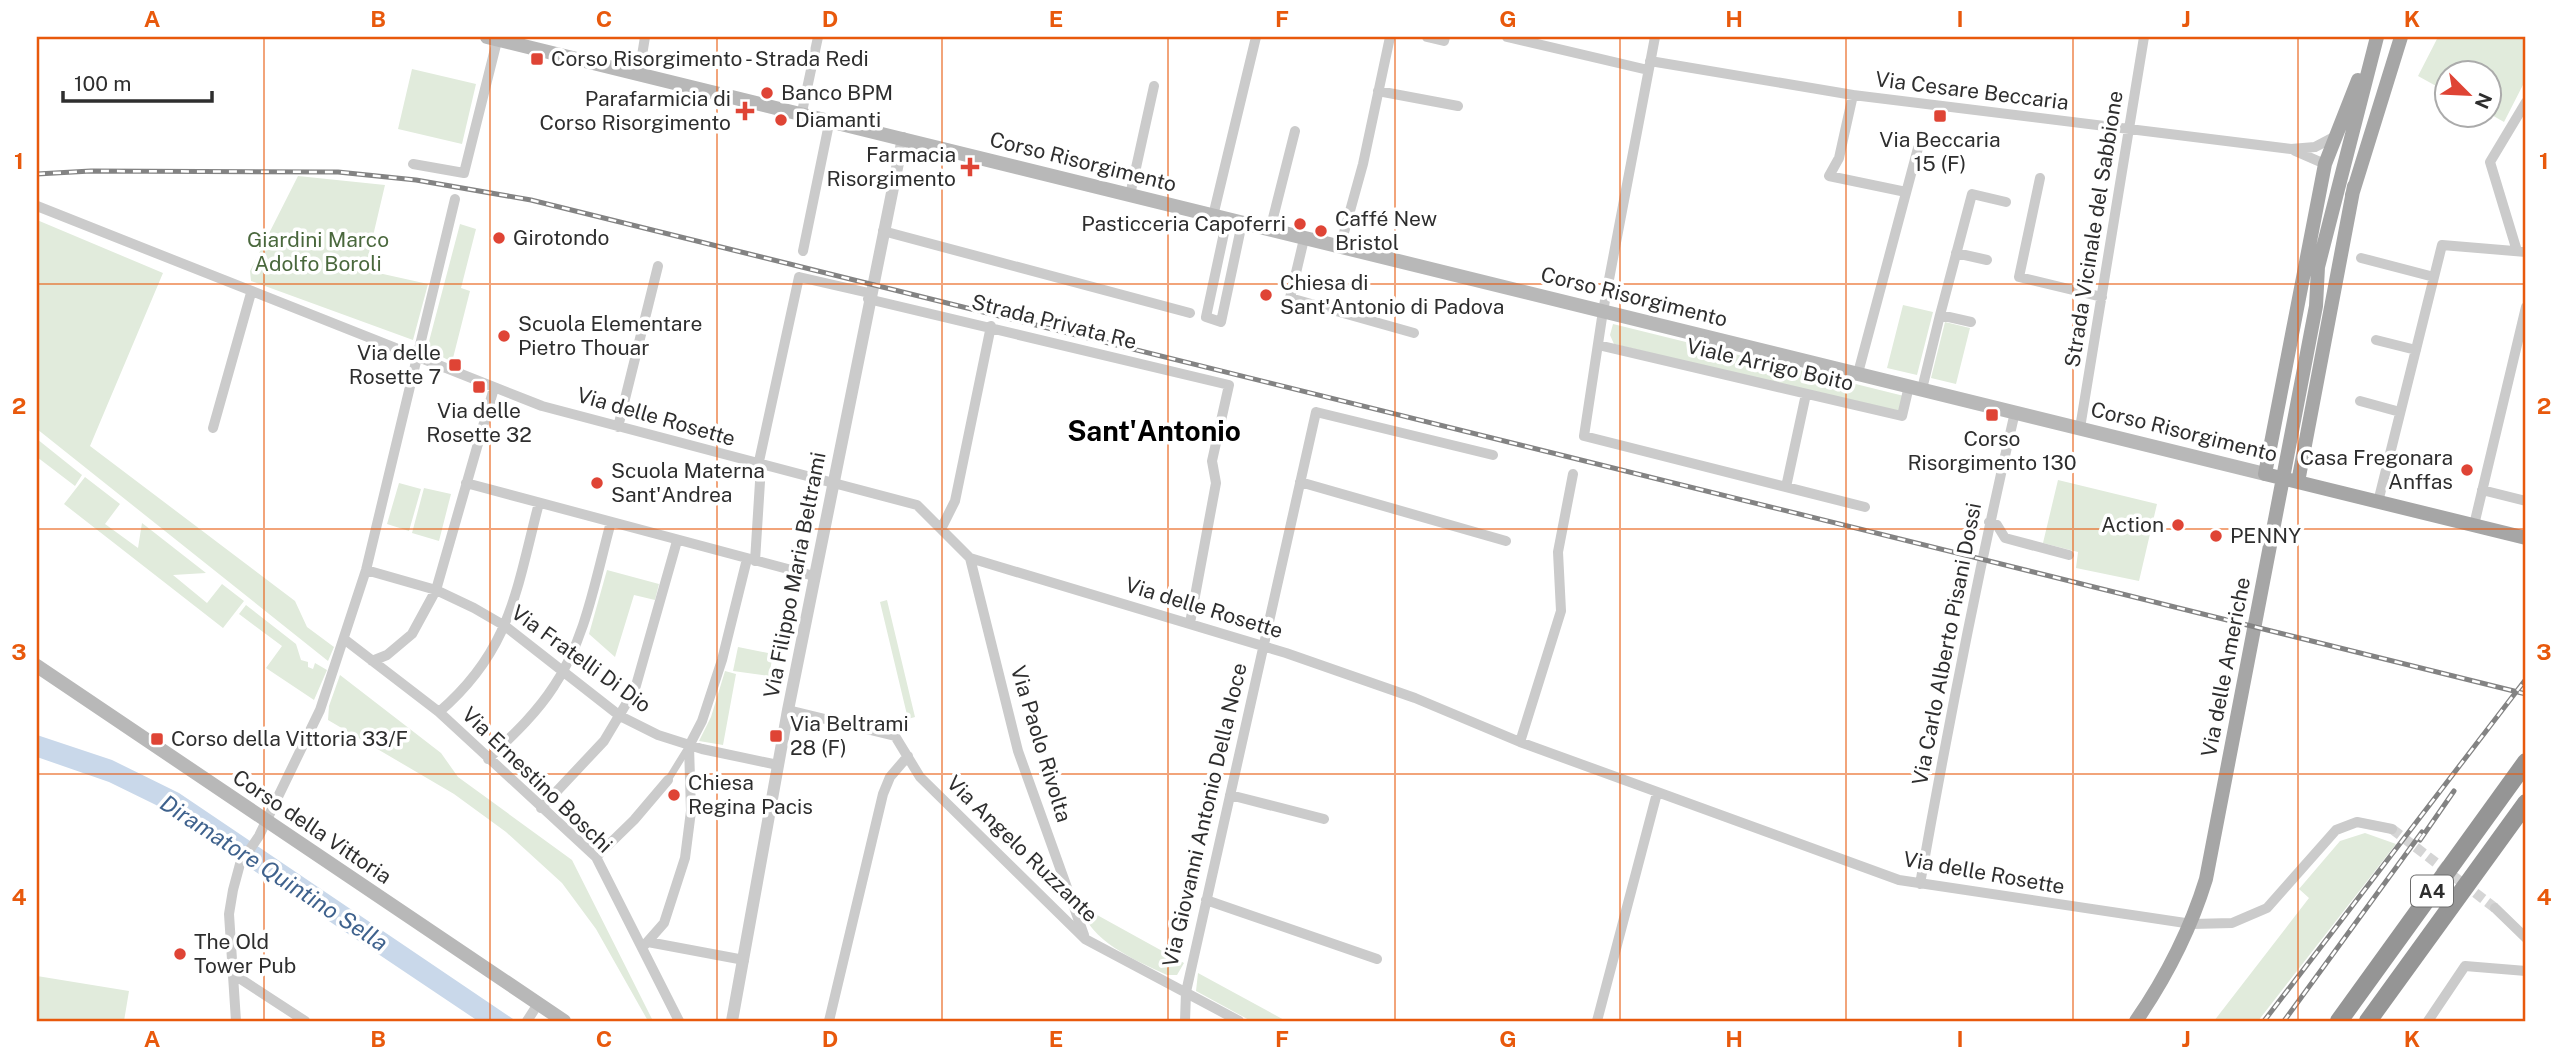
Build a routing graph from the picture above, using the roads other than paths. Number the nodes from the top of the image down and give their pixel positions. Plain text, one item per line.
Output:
1 (645, 37) edge
2 (818, 37) edge
3 (1256, 37) edge
4 (1390, 37) edge
5 (1427, 37) edge
6 (1445, 37) edge
7 (1507, 37) edge
8 (1655, 37) edge
9 (2144, 37) edge
10 (2376, 37) edge
11 (2401, 37) edge
12 (494, 38) edge
13 (1649, 66) junction
14 (639, 74) junction
15 (1154, 86) dead end
16 (1378, 91) junction
17 (1853, 95) junction
18 (2526, 102) edge
19 (1458, 106) dead end
20 (802, 112) junction
21 (830, 119) junction
22 (2130, 130) junction
23 (1295, 131) dead end
24 (2337, 134) junction
25 (903, 138) junction
26 (1918, 148) dead end
27 (2291, 149) junction
28 (413, 164) dead end
29 (2325, 164) junction
30 (2040, 178) dead end
31 (2354, 187) junction
32 (1906, 192) junction
33 (1130, 195) junction
34 (455, 200) dead end
35 (2006, 202) dead end
36 (2334, 205) junction
37 (37, 206) edge
38 (1220, 218) junction
39 (1242, 223) junction
40 (1270, 230) junction
41 (883, 231) junction
42 (1304, 239) junction
43 (1340, 247) junction
44 (803, 251) dead end
45 (2522, 251) edge
46 (1956, 253) junction
47 (2361, 258) dead end
48 (1987, 260) dead end
49 (657, 266) dead end
50 (2434, 276) junction
51 (251, 293) junction
52 (869, 296) junction
53 (2102, 297) junction
54 (2316, 306) junction
55 (2526, 306) edge
56 (1603, 311) junction
57 (1190, 313) dead end
58 (1941, 315) junction
59 (1971, 322) dead end
60 (991, 326) junction
61 (1414, 333) dead end
62 (2376, 340) dead end
63 (1598, 345) junction
64 (2416, 350) junction
65 (416, 355) junction
66 (1858, 373) junction
67 (494, 388) junction
68 (1915, 388) junction
69 (1806, 394) junction
70 (2360, 401) dead end
71 (2015, 412) junction
72 (2400, 412) junction
73 (618, 427) junction
74 (213, 428) dead end
75 (2080, 428) junction
76 (1493, 455) dead end
77 (759, 466) junction
78 (1573, 474) dead end
79 (2265, 474) junction
80 (1300, 482) junction
81 (2298, 482) junction
82 (466, 484) junction
83 (832, 485) junction
84 (1786, 487) junction
85 (2482, 490) junction
86 (2526, 500) edge
87 (2378, 502) junction
88 (539, 503) junction
89 (1865, 507) dead end
90 (611, 522) junction
91 (1989, 522) junction
92 (2473, 525) junction
93 (941, 529) junction
94 (2526, 538) edge
95 (677, 541) junction
96 (1506, 541) dead end
97 (2069, 555) dead end
98 (970, 558) junction
99 (751, 560) junction
100 (366, 570) junction
101 (814, 576) junction
102 (436, 590) junction
103 (1190, 623) junction
104 (505, 626) junction
105 (344, 639) junction
106 (1263, 646) junction
107 (373, 661) junction
108 (37, 666) edge
109 (563, 670) junction
110 (788, 710) junction
111 (439, 712) junction
112 (620, 716) junction
113 (1520, 742) junction
114 (689, 746) junction
115 (908, 756) junction
116 (488, 759) junction
117 (2526, 762) edge
118 (778, 765) junction
119 (668, 780) joint
120 (1657, 793) junction
121 (1230, 795) junction
122 (2526, 803) edge
123 (541, 808) junction
124 (1324, 819) dead end
125 (265, 821) junction
126 (2392, 828) tunnel mouth
127 (596, 857) junction
128 (1920, 884) junction
129 (1206, 900) junction
130 (2495, 908) tunnel mouth
131 (2448, 912) junction
132 (2192, 924) junction
133 (2526, 938) edge
134 (1085, 939) junction
135 (645, 945) junction
136 (1377, 959) dead end
137 (744, 960) junction
138 (2526, 971) edge
139 (233, 974) junction
140 (1186, 992) junction
141 (538, 1004) junction
142 (236, 1021) edge
143 (305, 1021) edge
144 (527, 1021) edge
145 (564, 1021) edge
146 (679, 1021) edge
147 (732, 1021) edge
148 (829, 1021) edge
149 (1185, 1021) edge
150 (1239, 1021) edge
151 (1597, 1021) edge
152 (2136, 1021) edge
153 (2339, 1021) edge
154 (2368, 1021) edge
155 (2380, 1021) edge
156 (2428, 1021) edge

1 - 14 street
2 - 20 street
3 - 38 street
4 - 16 street
5 - 6 street
7 - 13 street, Via Cesare Beccaria
8 - 13 street
9 - 22 street, Strada Vicinale del Sabbione
10 - 24 main road
10 - 36 main road, Via delle Americhe
11 - 31 main road, Via delle Americhe
12 - 14 main road, Corso Risorgimento
12 - 28 street
13 - 17 street, Via Cesare Beccaria
13 - 56 street
14 - 20 main road, Corso Risorgimento
15 - 33 street
16 - 19 street
16 - 43 street
17 - 22 street, Via Cesare Beccaria
17 - 32 street
18 - 45 street
20 - 21 main road, Corso Risorgimento
21 - 25 main road, Corso Risorgimento
21 - 44 street
22 - 27 street, Via Cesare Beccaria
22 - 53 street, Strada Vicinale del Sabbione
23 - 40 street
24 - 27 street, Via Cesare Beccaria
24 - 29 main road
25 - 33 main road, Corso Risorgimento
25 - 41 street, Via Filippo Maria Beltrami
26 - 32 street
27 - 29 street, Via Cesare Beccaria
29 - 36 main road
29 - 79 main road
30 - 53 street
31 - 54 main road, Via delle Americhe
31 - 81 main road
32 - 66 street
33 - 38 main road, Corso Risorgimento
34 - 65 street
35 - 46 street
36 - 54 main road, Via delle Americhe
37 - 51 street, Via delle Rosette
38 - 39 main road, Corso Risorgimento
38 - 39 street
39 - 40 main road, Corso Risorgimento
40 - 42 main road, Corso Risorgimento
41 - 52 street, Via Filippo Maria Beltrami
41 - 57 street
42 - 43 main road, Corso Risorgimento
42 - 61 street
43 - 56 main road, Corso Risorgimento
45 - 50 street
46 - 48 street
46 - 58 street
47 - 50 street
49 - 73 street
50 - 64 street
51 - 65 street, Via delle Rosette
51 - 74 street
52 - 60 street, Strada Privata Re
52 - 77 street, Strada Privata Re
52 - 83 street, Via Filippo Maria Beltrami
53 - 75 street, Strada Vicinale del Sabbione
54 - 132 main road, Via delle Americhe
55 - 85 street
56 - 63 street
56 - 66 main road, Corso Risorgimento
58 - 59 street
58 - 68 street
60 - 93 street
60 - 103 street, Strada Privata Re
62 - 64 street
63 - 69 street, Viale Arrigo Boito
63 - 84 street
64 - 72 street
65 - 67 street, Via delle Rosette
65 - 100 street
66 - 68 main road, Corso Risorgimento
67 - 73 street, Via delle Rosette
67 - 82 street
68 - 69 street, Viale Arrigo Boito
68 - 71 main road, Corso Risorgimento
69 - 84 street
70 - 72 street
71 - 75 main road, Corso Risorgimento
71 - 91 street, Via Carlo Alberto Pisani Dossi
72 - 87 street
73 - 77 street, Via delle Rosette
75 - 79 main road, Corso Risorgimento
76 - 80 street, Via Giovanni Antonio Della Noce
77 - 83 street, Via delle Rosette
77 - 99 street
78 - 113 street
79 - 81 main road, Corso Risorgimento
80 - 96 street
80 - 106 street, Via Giovanni Antonio Della Noce
81 - 87 main road, Corso Risorgimento
82 - 88 street
82 - 102 street
83 - 93 street, Via delle Rosette
83 - 101 street, Via Filippo Maria Beltrami
84 - 89 street
85 - 86 street
85 - 92 street
87 - 92 main road, Corso Risorgimento
88 - 90 street
88 - 104 street
90 - 95 street
90 - 109 street
91 - 97 street
91 - 128 street, Via Carlo Alberto Pisani Dossi
92 - 94 main road, Corso Risorgimento
93 - 98 street, Via delle Rosette
95 - 99 street
95 - 112 street
98 - 103 street, Via delle Rosette
98 - 134 street, Via Paolo Rivolta
99 - 101 street
99 - 114 street
100 - 102 street, Via Fratelli Di Dio
100 - 105 street
101 - 110 street, Via Filippo Maria Beltrami
102 - 104 street, Via Fratelli Di Dio
102 - 107 street
103 - 106 street, Via delle Rosette
104 - 109 street, Via Fratelli Di Dio
104 - 111 street
105 - 107 street, Via Ernestino Boschi
105 - 125 street
106 - 113 street, Via delle Rosette
106 - 121 street, Via Giovanni Antonio Della Noce
107 - 111 street, Via Ernestino Boschi
108 - 125 main road, Corso della Vittoria
109 - 112 street, Via Fratelli Di Dio
109 - 116 street
110 - 115 street, Via Angelo Ruzzante
110 - 118 street, Via Filippo Maria Beltrami
111 - 116 street, Via Ernestino Boschi
112 - 114 street, Via Fratelli Di Dio
112 - 123 street
113 - 120 street, Via delle Rosette
114 - 118 street, Via Fratelli Di Dio
114 - 119 street
114 - 135 street
115 - 134 street, Via Angelo Ruzzante
115 - 148 street
116 - 123 street, Via Ernestino Boschi
117 - 153 highway, A4
118 - 137 street, Via Filippo Maria Beltrami
119 - 127 street
120 - 128 street, Via delle Rosette
120 - 151 street
121 - 124 street
121 - 129 street, Via Giovanni Antonio Della Noce
122 - 131 highway, A4
123 - 127 street, Via Ernestino Boschi
125 - 139 street
125 - 141 main road, Corso della Vittoria
126 - 132 street, Via delle Rosette
127 - 135 street, Via Ernestino Boschi
128 - 132 street, Via delle Rosette
129 - 136 street
129 - 140 street, Via Giovanni Antonio Della Noce
130 - 133 street
131 - 154 highway, A4
131 - 155 highway
132 - 152 main road, Via delle Americhe
134 - 140 street, Via Angelo Ruzzante
135 - 137 street
135 - 146 street, Via Ernestino Boschi
137 - 147 street, Via Filippo Maria Beltrami
138 - 156 street
139 - 142 street
139 - 143 street
140 - 149 street, Via Giovanni Antonio Della Noce
140 - 150 street, Via Angelo Ruzzante
141 - 144 street
141 - 145 main road, Corso della Vittoria

